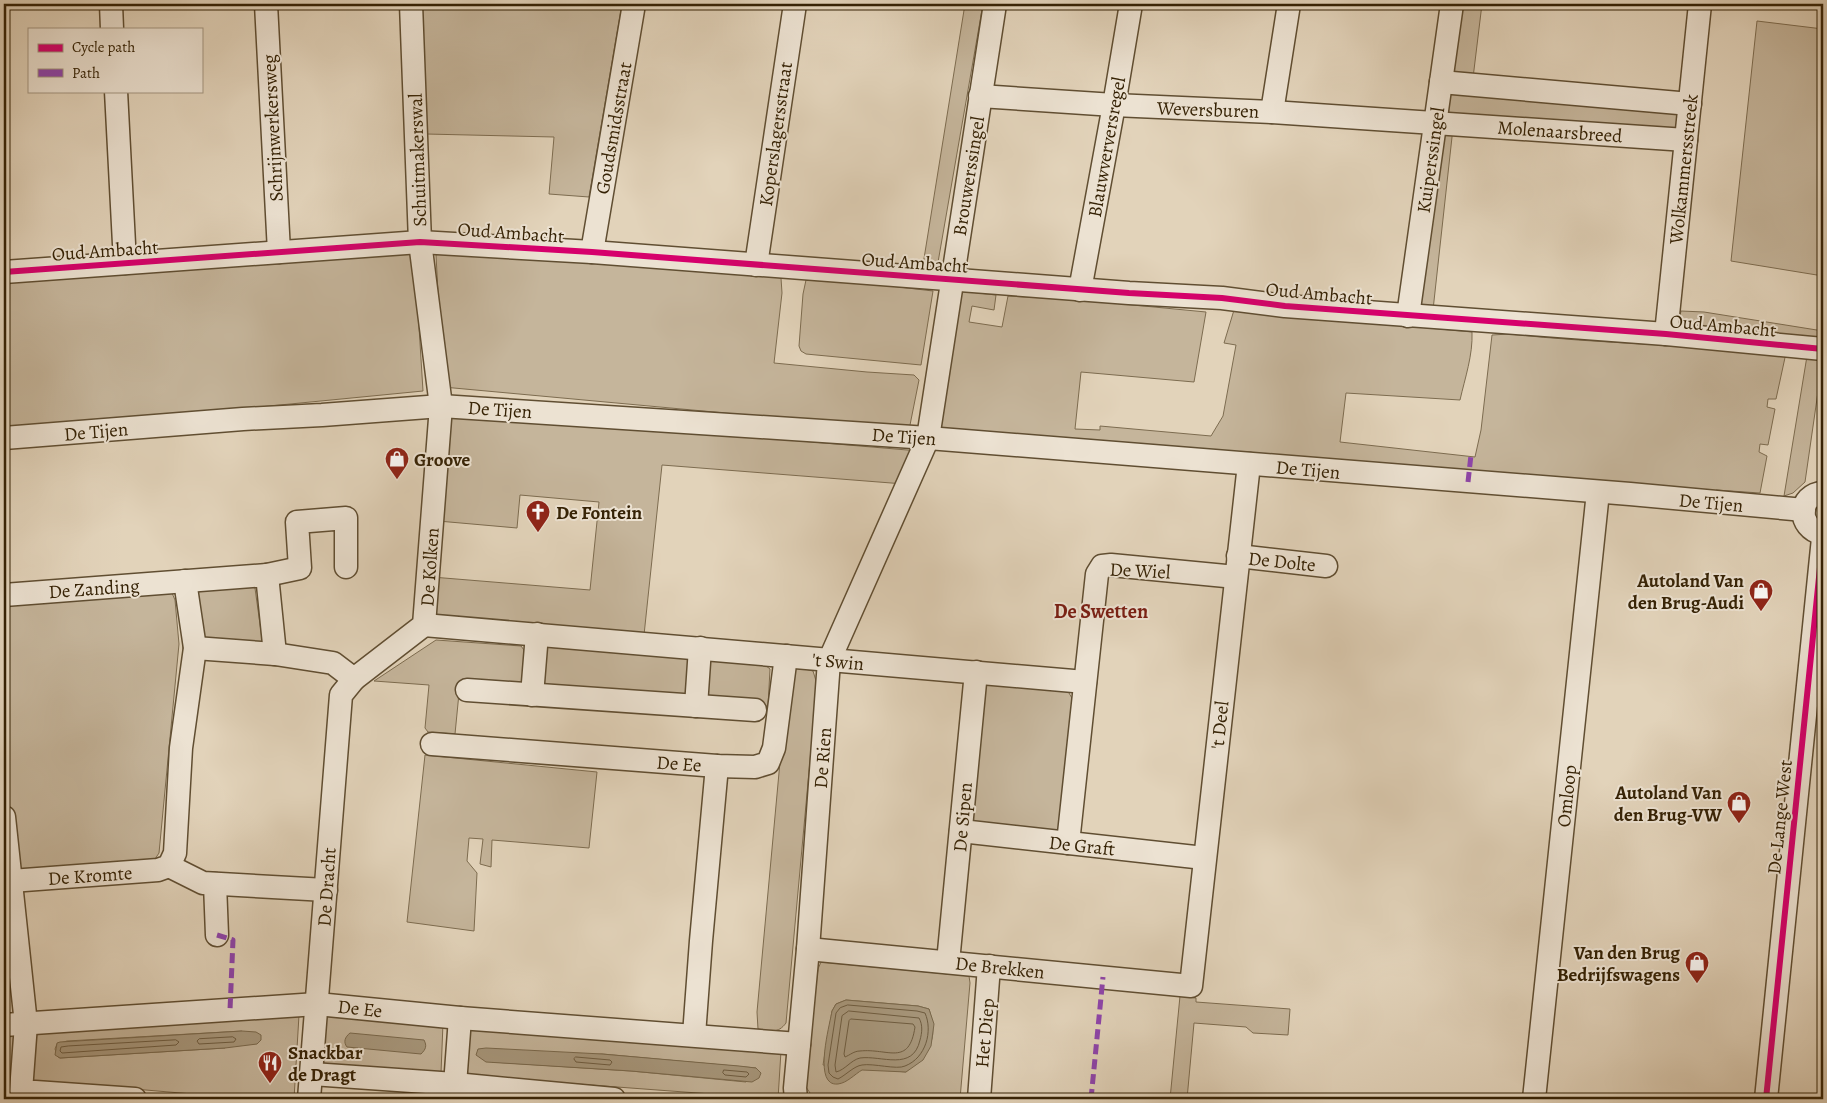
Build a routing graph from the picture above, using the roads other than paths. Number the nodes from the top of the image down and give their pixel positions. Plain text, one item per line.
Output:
1 (111, 4) edge
2 (266, 4) edge
3 (411, 4) edge
4 (634, 4) edge
5 (795, 4) edge
6 (995, 4) edge
7 (1131, 4) edge
8 (1290, 4) edge
9 (1452, 4) edge
10 (1700, 4) edge
11 (112, 28) edge
12 (1441, 82) junction
13 (116, 92) edge
14 (980, 96) junction
15 (1690, 104) junction
16 (1114, 105) junction
17 (1272, 112) junction
18 (1435, 122) junction
19 (1686, 140) junction
20 (420, 242) junction
21 (279, 252) junction
22 (592, 252) junction
23 (125, 263) junction
24 (756, 265) junction
25 (4, 272) edge
26 (952, 280) junction
27 (1080, 290) junction
28 (1408, 316) junction
29 (1666, 334) junction
30 (1823, 349) edge
31 (441, 406) junction
32 (4, 438) edge
33 (928, 438) junction
34 (1250, 464) junction
35 (1598, 492) junction
36 (1823, 493) edge
37 (1804, 510) junction
38 (1823, 534) edge
39 (1823, 538) edge
40 (1237, 566) junction
41 (1326, 566) dead end
42 (346, 567) dead end
43 (267, 575) junction
44 (185, 581) junction
45 (4, 595) edge
46 (424, 624) junction
47 (537, 634) junction
48 (195, 648) junction
49 (700, 648) junction
50 (275, 654) junction
51 (786, 656) junction
52 (828, 661) junction
53 (976, 672) junction
54 (354, 678) junction
55 (1085, 682) junction
56 (467, 690) dead end
57 (532, 695) junction
58 (696, 706) junction
59 (755, 710) dead end
60 (432, 744) dead end
61 (717, 766) junction
62 (4, 817) edge
63 (961, 831) junction
64 (1068, 843) junction
65 (1204, 858) junction
66 (169, 866) junction
67 (11, 881) junction
68 (215, 884) junction
69 (326, 890) junction
70 (217, 935) dead end
71 (808, 949) junction
72 (948, 962) junction
73 (989, 966) junction
74 (1191, 986) joint
75 (317, 1004) junction
76 (460, 1018) junction
77 (26, 1024) junction
78 (4, 1025) edge
79 (694, 1035) junction
80 (799, 1044) junction
81 (312, 1074) junction
82 (454, 1092) edge
83 (21, 1095) edge
84 (135, 1099) edge
85 (309, 1099) edge
86 (614, 1099) edge
87 (796, 1099) edge
88 (979, 1099) edge
89 (1534, 1099) edge
90 (1766, 1099) edge

1 - 11 street
2 - 21 street, Schrijnwerkersweg
3 - 20 street, Schuitmakerswal
4 - 22 street, Goudsmidsstraat
5 - 24 street, Koperslagersstraat
6 - 14 street, Brouwerssingel
7 - 16 street, Blauwverversregel
8 - 17 street
9 - 12 street, Kuiperssingel
10 - 15 street, Wolkammersstreek
12 - 15 street, Molenaarsbreed
12 - 18 street, Kuiperssingel
13 - 23 street
14 - 16 street, Weversburen
14 - 26 street, Brouwerssingel
15 - 19 street, Wolkammersstreek
16 - 17 street, Weversburen
16 - 27 street, Blauwverversregel
17 - 18 street, Weversburen
18 - 19 street, Molenaarsbreed
18 - 28 street, Kuiperssingel
19 - 29 street, Wolkammersstreek
20 - 21 street, Oud Ambacht
20 - 22 street, Oud Ambacht
20 - 31 street, Schuitmakerswal
21 - 23 street, Oud Ambacht
22 - 24 street, Oud Ambacht
23 - 25 street, Oud Ambacht
24 - 26 street, Oud Ambacht
26 - 27 street, Oud Ambacht
26 - 33 street, Brouwerssingel
27 - 28 street, Oud Ambacht
28 - 29 street, Oud Ambacht
29 - 30 street, Oud Ambacht
31 - 32 street, De Tijen
31 - 33 street, De Tijen
31 - 46 street, De Kolken
33 - 34 street, De Tijen
33 - 52 street, De Rien
34 - 35 street, De Tijen
34 - 40 street, 't Deel
35 - 37 street, De Tijen
35 - 89 street, Omloop
36 - 37 street
37 - 38 street
39 - 90 street, De Lange West
40 - 41 street, De Dolte
40 - 55 street, De Wiel
40 - 65 street, 't Deel
42 - 43 street, De Zanding
43 - 44 street, De Zanding
43 - 50 street
44 - 45 street, De Zanding
44 - 48 street
46 - 47 street, 't Swin
46 - 54 street, De Kolken
47 - 49 street, 't Swin
47 - 57 street
48 - 50 street
48 - 66 street
49 - 51 street, 't Swin
49 - 58 street
50 - 54 street
51 - 52 street, 't Swin
51 - 61 street, De Ee
52 - 53 street, 't Swin
52 - 71 street, De Rien
53 - 55 street
53 - 63 street, De Sipen
54 - 69 street, De Dracht
55 - 64 street, De Wiel
56 - 57 street
57 - 58 street
58 - 59 street
60 - 61 street, De Ee
61 - 79 street, De Ee
62 - 67 street
63 - 64 street, De Graft
63 - 72 street, De Sipen
64 - 65 street, De Graft
65 - 74 street, 't Deel
66 - 67 street, De Kromte
66 - 68 street
67 - 77 street
68 - 69 street
68 - 70 street
69 - 75 street, De Dracht
71 - 72 street, De Brekken
71 - 80 street, De Rien
72 - 73 street, De Brekken
73 - 74 street, De Brekken
73 - 88 street, Het Diep
75 - 76 street, De Ee
75 - 77 street, De Ee
75 - 81 street, De Dracht
76 - 79 street, De Ee
76 - 82 street
77 - 78 street, De Ee
77 - 83 street
79 - 80 street, De Ee
80 - 87 street, De Rien
81 - 82 street
81 - 85 street, De Dracht
82 - 86 street
83 - 84 street

